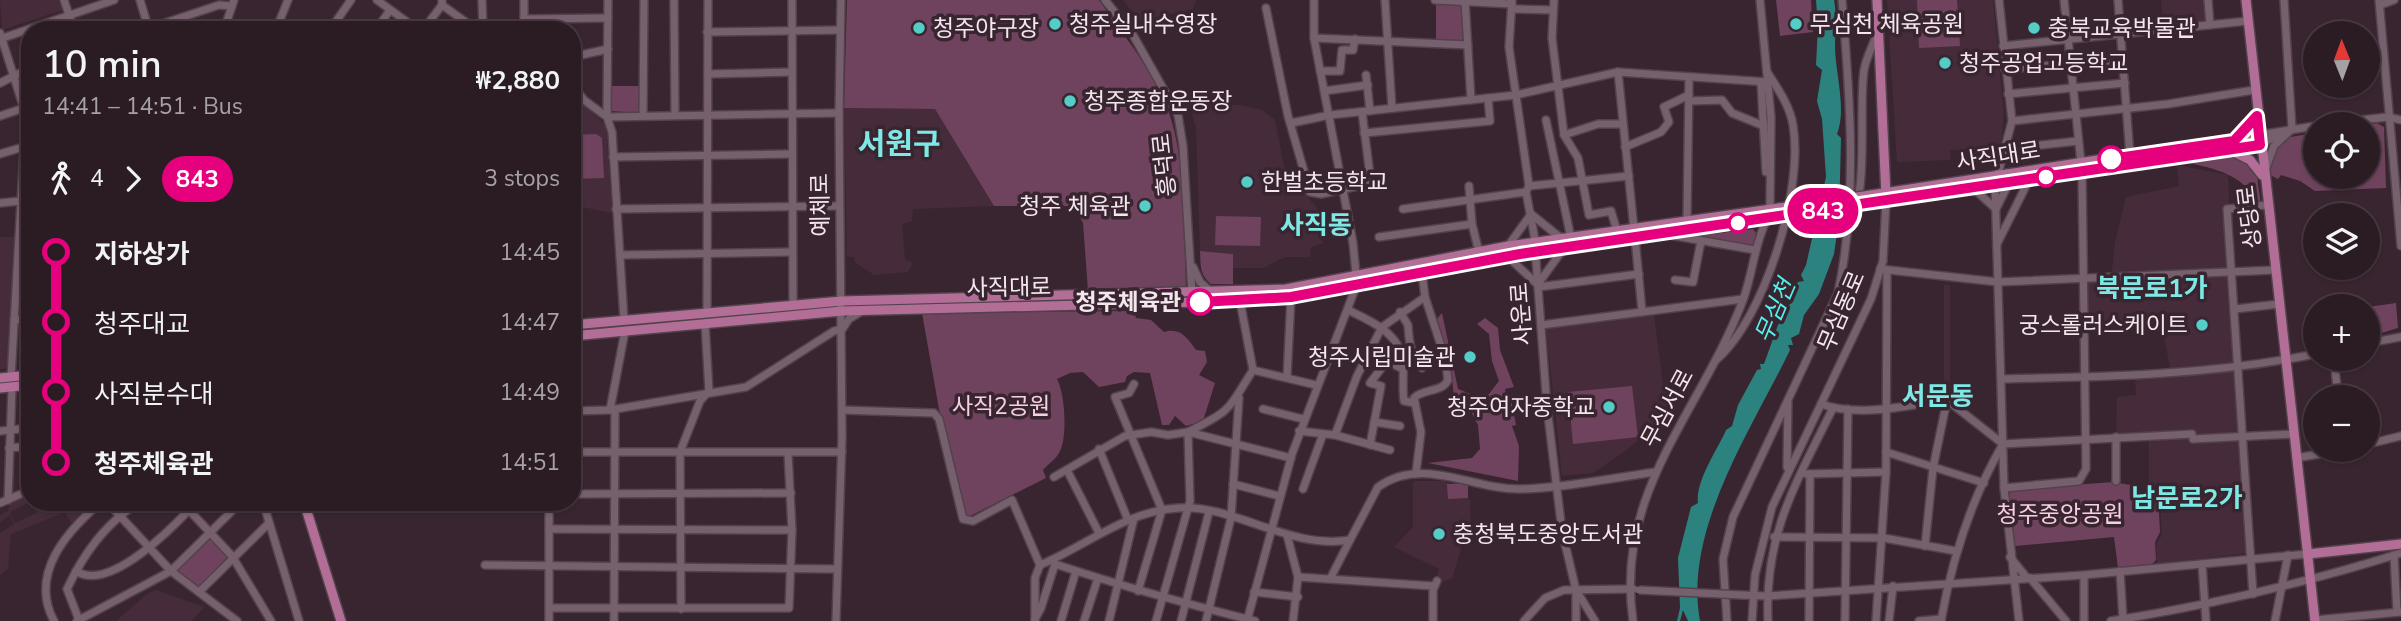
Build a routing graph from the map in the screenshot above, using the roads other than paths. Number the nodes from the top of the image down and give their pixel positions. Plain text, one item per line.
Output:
1 (64, 0) edge
2 (114, 0) edge
3 (140, 0) edge
4 (288, 0) edge
5 (351, 0) edge
6 (377, 0) edge
7 (482, 0) edge
8 (524, 0) edge
9 (608, 0) edge
10 (644, 0) edge
11 (674, 0) edge
12 (708, 0) edge
13 (792, 0) edge
14 (841, 0) edge
15 (1105, 0) edge
16 (1314, 0) edge
17 (1385, 0) edge
18 (1436, 0) edge
19 (1554, 0) edge
20 (1760, 0) edge
21 (1842, 0) edge
22 (1877, 0) edge
23 (1999, 0) edge
24 (2064, 0) edge
25 (2118, 0) edge
26 (2207, 0) edge
27 (2246, 0) edge
28 (2284, 0) edge
29 (2395, 0) edge
30 (1465, 1) edge
31 (2379, 2) edge
32 (233, 3) edge
33 (442, 3) edge
34 (1512, 4) edge
35 (1266, 8) dead end
36 (390, 10) junction
37 (1552, 10) junction
38 (69, 15) junction
39 (608, 18) junction
40 (524, 19) joint
41 (50, 21) edge
42 (71, 21) edge
43 (146, 21) edge
44 (172, 21) edge
45 (227, 21) edge
46 (280, 21) edge
47 (336, 21) edge
48 (382, 21) edge
49 (407, 21) edge
50 (428, 21) edge
51 (465, 21) edge
52 (483, 21) edge
53 (2248, 21) junction
54 (1880, 23) junction
55 (2210, 25) junction
56 (840, 30) junction
57 (21, 31) edge
58 (793, 31) junction
59 (707, 32) junction
60 (2120, 35) junction
61 (1, 37) edge
62 (1314, 38) junction
63 (1355, 39) junction
64 (1388, 40) junction
65 (2067, 40) junction
66 (1468, 45) junction
67 (2003, 46) junction
68 (608, 49) junction
69 (581, 55) edge
70 (2123, 60) junction
71 (2069, 64) junction
72 (2006, 69) junction
73 (21, 71) edge
74 (1320, 71) junction
75 (792, 72) junction
76 (1618, 72) junction
77 (1767, 72) junction
78 (14, 74) junction
79 (708, 74) junction
80 (1366, 75) dead end
81 (1689, 78) junction
82 (1765, 82) junction
83 (0, 83) edge
84 (2125, 83) junction
85 (1367, 85) junction
86 (1560, 88) junction
87 (2072, 88) junction
88 (1324, 90) junction
89 (2254, 90) junction
90 (21, 92) edge
91 (2008, 94) junction
92 (1516, 95) junction
93 (581, 96) edge
94 (1689, 98) junction
95 (1488, 99) junction
96 (1471, 100) junction
97 (1392, 108) junction
98 (21, 109) edge
99 (2127, 109) junction
100 (1366, 111) junction
101 (839, 113) junction
102 (2074, 113) junction
103 (792, 114) junction
104 (675, 115) junction
105 (1330, 115) junction
106 (0, 116) edge
107 (643, 116) junction
108 (708, 116) junction
109 (2257, 116) junction
110 (607, 117) junction
111 (2388, 117) junction
112 (2380, 118) edge
113 (1546, 120) dead end
114 (2401, 120) edge
115 (2012, 121) junction
116 (1291, 122) junction
117 (1623, 124) junction
118 (1764, 126) junction
119 (2303, 128) edge
120 (2292, 129) junction
121 (1364, 133) junction
122 (1564, 135) junction
123 (2260, 140) junction
124 (2078, 141) junction
125 (2231, 145) junction
126 (1625, 147) junction
127 (21, 148) edge
128 (2005, 149) junction
129 (791, 154) junction
130 (0, 155) edge
131 (708, 156) junction
132 (2130, 156) junction
133 (613, 157) junction
134 (2081, 168) junction
135 (1629, 176) junction
136 (2264, 179) junction
137 (1581, 180) junction
138 (1996, 180) junction
139 (2029, 180) junction
140 (2398, 181) edge
141 (1558, 183) junction
142 (2009, 183) junction
143 (1469, 186) dead end
144 (1973, 188) junction
145 (1343, 189) junction
146 (1528, 189) junction
147 (1886, 197) junction
148 (1471, 200) junction
149 (21, 201) edge
150 (0, 203) edge
151 (2267, 205) junction
152 (792, 206) junction
153 (839, 206) junction
154 (708, 208) junction
155 (616, 209) junction
156 (1403, 209) dead end
157 (1996, 209) junction
158 (1531, 214) junction
159 (1773, 214) junction
160 (1687, 221) junction
161 (2400, 224) edge
162 (21, 225) edge
163 (1472, 225) junction
164 (1848, 228) junction
165 (1617, 231) junction
166 (1634, 233) junction
167 (1662, 234) junction
168 (19, 235) joint
169 (1378, 237) dead end
170 (1701, 241) junction
171 (1566, 242) junction
172 (1997, 245) junction
173 (2401, 246) edge
174 (1535, 247) junction
175 (1755, 250) junction
176 (1507, 251) junction
177 (791, 252) junction
178 (1479, 252) junction
179 (708, 254) junction
180 (620, 255) junction
181 (1191, 263) junction
182 (1884, 269) junction
183 (2275, 270) junction
184 (17, 272) junction
185 (21, 272) edge
186 (2232, 272) junction
187 (1422, 273) junction
188 (1639, 274) junction
189 (1357, 279) junction
190 (1675, 280) dead end
191 (2084, 280) junction
192 (1998, 282) junction
193 (1538, 286) junction
194 (1212, 292) junction
195 (1192, 293) junction
196 (1291, 297) junction
197 (1425, 297) junction
198 (1743, 299) junction
199 (1240, 301) junction
200 (2279, 304) junction
201 (793, 305) junction
202 (842, 306) junction
203 (864, 310) junction
204 (1348, 310) junction
205 (1642, 312) junction
206 (2235, 312) junction
207 (707, 313) junction
208 (1400, 313) junction
209 (14, 320) junction
210 (21, 320) edge
211 (624, 320) junction
212 (705, 323) junction
213 (581, 325) edge
214 (1541, 325) junction
215 (1382, 327) junction
216 (842, 329) junction
217 (625, 331) junction
218 (581, 335) edge
219 (2401, 337) edge
220 (2380, 341) edge
221 (2303, 356) edge
222 (2285, 360) junction
223 (1713, 363) junction
224 (2237, 367) junction
225 (1422, 368) dead end
226 (1403, 369) junction
227 (1253, 370) junction
228 (1287, 377) junction
229 (2086, 377) junction
230 (0, 378) edge
231 (21, 378) edge
232 (2002, 379) junction
233 (11, 382) junction
234 (21, 384) edge
235 (1134, 384) dead end
236 (1316, 385) junction
237 (0, 388) edge
238 (705, 396) junction
239 (1239, 396) junction
240 (1788, 397) junction
241 (1947, 400) junction
242 (1415, 403) junction
243 (1821, 404) junction
244 (1833, 408) junction
245 (1886, 408) junction
246 (613, 409) junction
247 (1263, 409) dead end
248 (1848, 409) junction
249 (842, 410) junction
250 (581, 411) edge
251 (1303, 419) junction
252 (1374, 422) junction
253 (1400, 426) dead end
254 (21, 429) edge
255 (10, 430) junction
256 (0, 431) edge
257 (1188, 432) junction
258 (1299, 432) junction
259 (1323, 434) junction
260 (2294, 434) junction
261 (1131, 435) junction
262 (1335, 435) junction
263 (2401, 436) edge
264 (2116, 437) junction
265 (2242, 437) junction
266 (2086, 438) junction
267 (2380, 441) edge
268 (1236, 444) junction
269 (2003, 444) junction
270 (1370, 445) junction
271 (21, 447) edge
272 (9, 448) junction
273 (1099, 449) junction
274 (1390, 450) dead end
275 (581, 452) edge
276 (614, 452) junction
277 (680, 452) junction
278 (842, 452) junction
279 (1886, 452) junction
280 (788, 453) junction
281 (2303, 457) edge
282 (1291, 458) junction
283 (2297, 458) junction
284 (4, 467) edge
285 (1933, 468) junction
286 (1067, 470) junction
287 (1787, 471) junction
288 (1656, 472) junction
289 (1886, 472) junction
290 (1416, 473) junction
291 (1801, 473) junction
292 (1810, 474) junction
293 (1847, 474) junction
294 (1054, 477) dead end
295 (2116, 481) dead end
296 (1233, 484) junction
297 (1983, 484) junction
298 (1555, 485) junction
299 (1303, 488) dead end
300 (2004, 488) junction
301 (791, 493) junction
302 (21, 494) edge
303 (581, 494) edge
304 (614, 494) junction
305 (679, 494) junction
306 (1279, 496) junction
307 (4, 501) edge
308 (1189, 508) junction
309 (1161, 510) junction
310 (92, 511) edge
311 (114, 511) edge
312 (126, 511) edge
313 (188, 511) edge
314 (190, 511) edge
315 (232, 511) edge
316 (266, 511) edge
317 (307, 511) edge
318 (549, 511) edge
319 (1209, 512) junction
320 (118, 517) junction
321 (1231, 518) junction
322 (1131, 519) junction
323 (269, 523) junction
324 (549, 529) junction
325 (614, 530) junction
326 (792, 530) junction
327 (1271, 530) junction
328 (211, 531) junction
329 (679, 531) junction
330 (1099, 533) junction
331 (1287, 535) junction
332 (1774, 537) junction
333 (1847, 537) junction
334 (1810, 538) junction
335 (1884, 538) junction
336 (1350, 540) junction
337 (2401, 544) edge
338 (1925, 545) junction
339 (148, 547) junction
340 (1956, 551) junction
341 (2308, 554) junction
342 (2397, 554) edge
343 (2288, 555) junction
344 (232, 556) junction
345 (2010, 556) junction
346 (2249, 559) junction
347 (1054, 562) junction
348 (2202, 564) junction
349 (485, 565) dead end
350 (550, 566) junction
351 (615, 566) junction
352 (1039, 566) junction
353 (680, 568) junction
354 (791, 568) junction
355 (837, 569) junction
356 (2120, 570) junction
357 (76, 571) junction
358 (171, 571) junction
359 (1076, 571) junction
360 (2084, 575) junction
361 (1297, 577) junction
362 (1331, 577) junction
363 (1098, 578) junction
364 (2014, 578) junction
365 (2029, 578) junction
366 (1997, 579) junction
367 (2311, 581) junction
368 (1948, 583) junction
369 (1120, 585) junction
370 (1893, 586) junction
371 (1877, 587) junction
372 (2280, 588) junction
373 (1630, 589) junction
374 (1576, 590) junction
375 (1845, 590) junction
376 (1138, 591) junction
377 (199, 592) junction
378 (1254, 592) junction
379 (1809, 593) junction
380 (2253, 594) junction
381 (1753, 596) junction
382 (1767, 596) junction
383 (1298, 597) junction
384 (1162, 599) junction
385 (1185, 603) junction
386 (2205, 605) junction
387 (1208, 607) junction
388 (549, 608) junction
389 (681, 609) junction
390 (615, 610) junction
391 (2399, 612) edge
392 (2153, 617) edge
393 (2123, 619) junction
394 (78, 620) edge
395 (1035, 620) edge
396 (1250, 620) edge
397 (1941, 620) edge
398 (2315, 620) edge
399 (54, 621) edge
400 (237, 621) edge
401 (271, 621) edge
402 (299, 621) edge
403 (341, 621) edge
404 (549, 621) edge
405 (614, 621) edge
406 (836, 621) edge
407 (1061, 621) edge
408 (1084, 621) edge
409 (1109, 621) edge
410 (1156, 621) edge
411 (1181, 621) edge
412 (1206, 621) edge
413 (1293, 621) edge
414 (1433, 621) edge
415 (1524, 621) edge
416 (1576, 621) edge
417 (1595, 621) edge
418 (1633, 621) edge
419 (1727, 621) edge
420 (1752, 621) edge
421 (1769, 621) edge
422 (1809, 621) edge
423 (1845, 621) edge
424 (1876, 621) edge
425 (1889, 621) edge
426 (1918, 621) edge
427 (2019, 621) edge
428 (2066, 621) edge
429 (2084, 621) edge
430 (2111, 621) edge
431 (2206, 621) edge
432 (2275, 621) edge

1 - 38 street
2 - 38 street
3 - 43 street
4 - 46 street
5 - 47 street
6 - 36 street
7 - 52 street
8 - 40 street
9 - 39 street
10 - 107 street
11 - 104 street
12 - 59 street
13 - 58 street
14 - 56 street, 예체로
15 - 181 street, 흥덕로
16 - 62 street
17 - 64 street
18 - 30 street
19 - 37 street
20 - 77 street, 무심서로
21 - 164 street
22 - 54 main road, 무심동로
23 - 67 street
24 - 65 street
25 - 60 street
26 - 55 street
27 - 53 main road, 상당로
28 - 120 street
29 - 31 street
30 - 34 street
30 - 66 street
31 - 111 street
32 - 44 street
32 - 45 street
33 - 50 street
33 - 51 street
34 - 37 street
34 - 92 street, 사운로
35 - 116 street
36 - 48 street
36 - 49 street
37 - 86 street
38 - 41 street
38 - 42 street
39 - 40 street
39 - 68 street
53 - 55 street
53 - 89 main road, 상당로
54 - 147 main road, 무심동로
54 - 164 street
55 - 60 street
56 - 58 street
56 - 101 street, 예체로
57 - 61 street
58 - 59 street
58 - 75 street
59 - 79 street
60 - 65 street
60 - 70 street
61 - 78 street
62 - 63 street
62 - 74 street
63 - 64 street
63 - 74 street
64 - 66 street
64 - 97 street
65 - 67 street
65 - 71 street
66 - 96 street
67 - 72 street
68 - 69 street
68 - 110 street
70 - 71 street
70 - 84 street
71 - 72 street
71 - 87 street
72 - 91 street
73 - 78 street
74 - 88 street
75 - 79 street
75 - 103 street
76 - 81 street
76 - 86 street
76 - 117 street
77 - 82 street, 무심서로
77 - 223 street
78 - 83 street
78 - 90 street
79 - 108 street
80 - 85 street
81 - 82 street
81 - 94 street
82 - 118 street
82 - 159 street, 무심서로
84 - 87 street
84 - 99 street
85 - 88 street
85 - 100 street
86 - 92 street
86 - 122 street
87 - 91 street
87 - 102 street
88 - 105 street
89 - 99 street
89 - 109 main road, 상당로
91 - 115 street
92 - 95 street
92 - 146 street, 사운로
93 - 110 street
94 - 118 street
94 - 126 street
94 - 160 street
95 - 96 street
95 - 121 street
96 - 97 street
97 - 100 street
98 - 106 street
99 - 102 street
99 - 132 street
100 - 105 street
100 - 121 street
101 - 103 street
101 - 153 street, 예체로
102 - 115 street
102 - 124 street
103 - 108 street
103 - 129 street
104 - 107 street
104 - 108 street
105 - 116 street
105 - 145 street
107 - 110 street
108 - 131 street
109 - 123 main road, 상당로
109 - 125 main road
110 - 133 street
111 - 112 street
111 - 114 street
111 - 140 street
113 - 141 street
115 - 128 street
116 - 145 street
117 - 122 street
117 - 126 street
118 - 159 street
119 - 120 street
120 - 123 street
120 - 136 street
121 - 145 street
122 - 137 street
123 - 125 main road, 사직대로
123 - 136 main road, 상당로
124 - 128 street
124 - 134 street
125 - 132 main road, 사직대로
125 - 134 main road, 사직대로
125 - 136 main road
126 - 135 street
127 - 130 street
128 - 138 street
129 - 131 street
129 - 152 street
131 - 133 street
131 - 154 street
132 - 134 main road, 사직대로
133 - 155 street
134 - 138 main road, 사직대로
134 - 139 main road, 사직대로
134 - 191 street
135 - 137 street
135 - 166 street
136 - 151 main road, 상당로
137 - 141 street
137 - 165 street
138 - 142 main road, 사직대로
138 - 144 main road, 사직대로
138 - 147 main road, 사직대로
138 - 157 street
139 - 142 main road, 사직대로
139 - 172 street, 사직대로
140 - 161 street
141 - 146 street
141 - 171 street
142 - 157 street
143 - 148 street
144 - 147 main road, 사직대로
144 - 157 street
145 - 189 street
146 - 148 street
146 - 158 street, 사운로
147 - 159 main road, 사직대로, bridge
147 - 182 street, 무심동로
148 - 156 street
148 - 163 street
149 - 150 street
151 - 183 main road, 상당로
151 - 186 street
152 - 153 street
152 - 154 street
152 - 177 street
153 - 202 street, 예체로
154 - 155 street
154 - 179 street
155 - 180 street
157 - 172 street
158 - 171 street
158 - 174 street, 사운로
158 - 176 street
159 - 160 main road, 사직대로
159 - 167 main road, 사직대로
159 - 175 street, 무심서로
160 - 166 main road, 사직대로
161 - 173 street
162 - 168 street
163 - 169 street
163 - 178 street
164 - 240 street
165 - 166 main road, 사직대로
165 - 171 main road, 사직대로
166 - 167 main road, 사직대로
166 - 171 main road, 사직대로
166 - 188 street
167 - 170 street
168 - 184 street
170 - 175 street
170 - 190 street
171 - 174 main road, 사직대로
171 - 193 street
172 - 192 street
174 - 176 main road, 사직대로
174 - 193 street, 사운로
175 - 198 street, 무심서로
176 - 178 main road, 사직대로
176 - 187 main road, 사직대로
176 - 193 street
177 - 179 street
177 - 201 street
178 - 189 main road, 사직대로
179 - 180 street
179 - 207 street
180 - 211 street
181 - 194 street
181 - 195 street, 흥덕로
182 - 192 street
182 - 243 street, 무심동로
182 - 245 street
183 - 186 street
183 - 200 main road, 상당로
184 - 185 street
184 - 209 street
186 - 191 street
186 - 206 street
187 - 189 main road, 사직대로
187 - 197 street
188 - 193 street
188 - 205 street
189 - 194 main road, 사직대로
189 - 196 main road, 사직대로
189 - 204 street
191 - 192 street
191 - 229 street
192 - 232 street
193 - 214 street, 사운로
194 - 195 main road, 사직대로
195 - 202 main road, 사직대로
196 - 199 main road, 사직대로
196 - 228 street
197 - 208 street
197 - 242 street
198 - 205 street
198 - 223 street, 무심서로
199 - 203 main road, 사직대로
199 - 227 street
200 - 206 street
200 - 222 main road, 상당로
201 - 202 main road, 사직대로
201 - 207 main road, 사직대로
202 - 203 main road, 사직대로
202 - 212 main road, 사직대로
202 - 216 street, 예체로
203 - 216 street
204 - 215 street
204 - 236 street
205 - 214 street
206 - 224 street
207 - 211 main road, 사직대로
208 - 215 street
208 - 225 street
209 - 210 street
209 - 233 street
211 - 213 main road, 사직대로
212 - 217 main road, 사직대로
212 - 238 street
214 - 298 street, 사운로
215 - 226 street
215 - 262 street
216 - 238 street
216 - 249 street, 예체로
217 - 218 main road, 사직대로
217 - 246 street
219 - 220 street
221 - 222 street
222 - 224 street
222 - 260 main road, 상당로
223 - 288 street, 무심서로
224 - 229 street
224 - 265 street
226 - 242 street
226 - 252 street
227 - 228 street
227 - 239 street
228 - 236 street
229 - 232 street
229 - 266 street
230 - 233 main road
231 - 233 main road
232 - 269 street
233 - 234 main road
233 - 237 main road
233 - 255 street
235 - 261 street
236 - 251 street
238 - 246 street
238 - 277 street
239 - 257 street
239 - 268 street
240 - 287 street
240 - 419 street
241 - 245 street
241 - 269 street
241 - 285 street
242 - 290 street
243 - 244 street
243 - 287 street, 무심동로
244 - 248 street
244 - 291 street
245 - 248 street
245 - 279 street
246 - 250 street
246 - 276 street
247 - 251 street
248 - 293 street
249 - 278 street, 예체로
249 - 352 street
251 - 258 street
252 - 253 street
252 - 270 street
254 - 255 street
255 - 256 street
255 - 272 street
257 - 261 street
257 - 268 street
257 - 308 street
258 - 259 street
258 - 282 street
259 - 262 street
259 - 299 street
260 - 265 street
260 - 283 main road, 상당로
261 - 273 street
261 - 309 street
262 - 270 street
263 - 267 street
264 - 265 street
264 - 266 street
264 - 295 street
265 - 346 street
266 - 269 street
266 - 300 street
268 - 282 street
268 - 296 street
269 - 297 street
269 - 300 street
270 - 274 street
271 - 272 street
272 - 284 street
273 - 286 street
273 - 322 street
275 - 276 street
276 - 277 street
276 - 304 street
277 - 280 street
277 - 305 street
278 - 280 street
278 - 355 street, 예체로
279 - 285 street
279 - 289 street
280 - 301 street
281 - 283 street
282 - 306 street
283 - 341 main road, 상당로
284 - 307 street
285 - 297 street
285 - 338 street
286 - 294 street
286 - 330 street
287 - 381 street, 무심동로
288 - 298 street
288 - 373 street, 무심서로
289 - 293 street
289 - 335 street
290 - 298 street
290 - 336 street
291 - 292 street
291 - 332 street
292 - 293 street
292 - 334 street
293 - 333 street
296 - 306 street
296 - 321 street
297 - 340 street
298 - 374 street, 사운로
300 - 345 street
301 - 305 street
301 - 326 street
302 - 307 street
303 - 304 street
304 - 305 street
304 - 325 street
305 - 329 street
306 - 327 street
308 - 309 street
308 - 319 street
308 - 384 street
309 - 322 street
309 - 376 street
310 - 399 street
311 - 320 street
312 - 320 street
313 - 339 street
314 - 328 street
315 - 328 street
316 - 323 street
317 - 403 main road
318 - 324 street
319 - 321 street
319 - 385 street
320 - 339 street
320 - 357 street
321 - 327 street
321 - 387 street
322 - 330 street
322 - 369 street
323 - 344 street
323 - 402 street
324 - 325 street
324 - 350 street
325 - 329 street
325 - 351 street
326 - 329 street
326 - 354 street
327 - 331 street
327 - 378 street
328 - 344 street
328 - 358 street
329 - 353 street
330 - 347 street
331 - 336 street
331 - 361 street
332 - 334 street
332 - 382 street
333 - 334 street
333 - 335 street
333 - 375 street
334 - 379 street
335 - 338 street
335 - 371 street
336 - 362 street
337 - 341 main road
338 - 340 street
339 - 357 street
339 - 358 street
340 - 368 street
341 - 343 street
341 - 367 main road, 상당로
342 - 367 street
342 - 391 street
343 - 346 street
343 - 372 street
344 - 377 street
344 - 401 street
345 - 364 street
345 - 365 street
345 - 366 street
346 - 348 street
346 - 380 street
347 - 352 street
347 - 359 street
347 - 395 street
348 - 356 street
348 - 386 street
349 - 350 street
350 - 351 street
350 - 388 street
351 - 353 street
351 - 390 street
352 - 395 street
353 - 354 street
353 - 389 street
354 - 355 street
354 - 389 street
355 - 406 street, 예체로
356 - 360 street
356 - 393 street
357 - 394 street
358 - 377 street
358 - 394 street
359 - 363 street
359 - 407 street
360 - 365 street
360 - 429 street
361 - 362 street
361 - 383 street
362 - 414 street
363 - 369 street
363 - 408 street
364 - 365 street
364 - 366 street
364 - 427 street
365 - 428 street
366 - 368 street
367 - 372 street
367 - 398 main road, 상당로
368 - 370 street
368 - 397 street
369 - 376 street
369 - 409 street
370 - 371 street
370 - 425 street
371 - 375 street
371 - 424 street
372 - 380 street
372 - 432 street
373 - 374 street
373 - 381 street, bridge
373 - 418 street, 무심서로
374 - 415 street
374 - 416 street
374 - 417 street, 사운로
375 - 379 street
375 - 423 street
376 - 384 street
377 - 400 street
378 - 383 street
378 - 396 street
379 - 382 street
379 - 422 street
380 - 386 street
381 - 382 street
381 - 420 street, 무심동로
382 - 421 street
383 - 413 street
384 - 385 street
384 - 410 street
385 - 387 street
385 - 411 street
386 - 392 street
386 - 431 street
387 - 396 street
387 - 412 street
388 - 390 street
388 - 404 street
389 - 390 street
390 - 405 street
391 - 398 street
392 - 393 street
393 - 430 street
397 - 426 street

